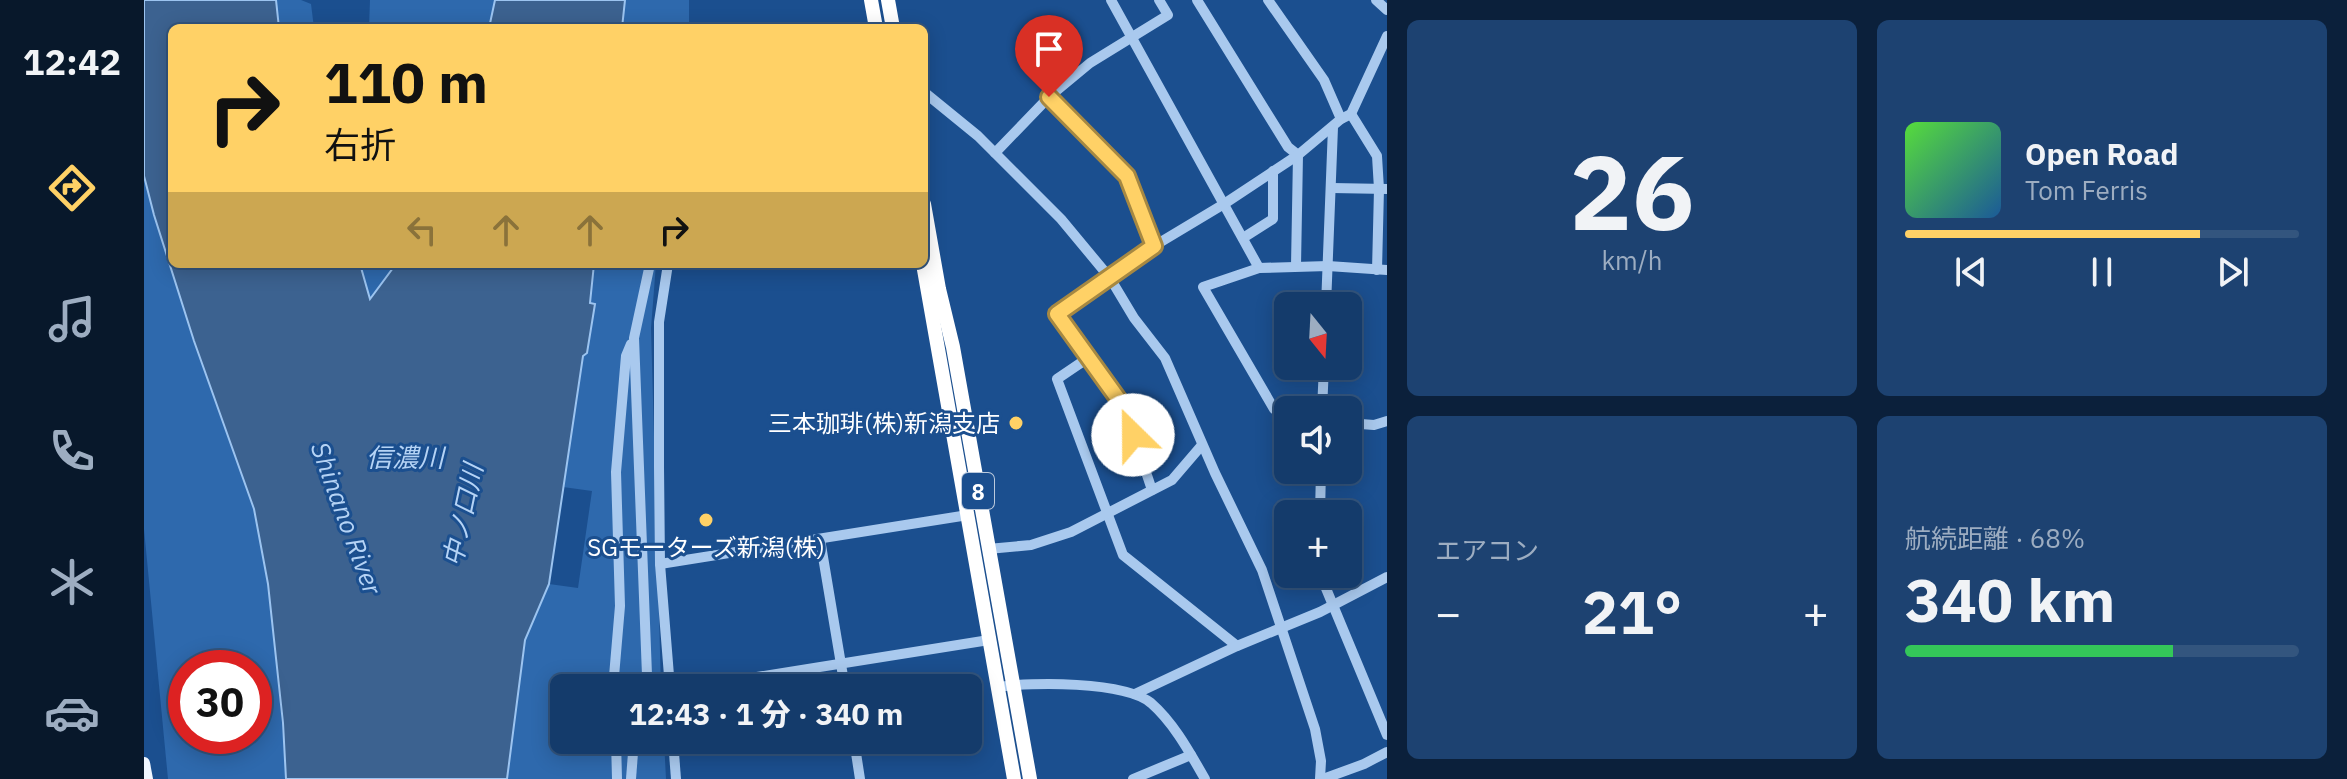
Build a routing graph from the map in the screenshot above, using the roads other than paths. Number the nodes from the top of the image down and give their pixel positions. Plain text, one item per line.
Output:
1 (871, 0) edge
2 (888, 0) edge
3 (1111, 0) edge
4 (1159, 0) edge
5 (1197, 0) edge
6 (1268, 0) edge
7 (1376, 0) edge
8 (1387, 10) edge
9 (875, 24) edge
10 (892, 24) edge
11 (1387, 36) edge
12 (1133, 37) junction
13 (928, 95) edge
14 (1049, 97) junction
15 (1342, 120) junction
16 (995, 153) junction
17 (1298, 155) junction
18 (1273, 171) junction
19 (1332, 188) junction
20 (1383, 189) edge
21 (1224, 204) junction
22 (928, 227) edge
23 (1243, 238) junction
24 (1154, 246) junction
25 (1296, 266) junction
26 (1328, 266) junction
27 (649, 268) edge
28 (667, 268) edge
29 (924, 268) edge
30 (1259, 268) junction
31 (1382, 270) edge
32 (1110, 278) junction
33 (1327, 292) edge
34 (634, 338) junction
35 (1088, 358) junction
36 (1274, 409) dead end
37 (1387, 421) edge
38 (1362, 424) edge
39 (1202, 445) junction
40 (1152, 490) junction
41 (1106, 513) junction
42 (968, 515) junction
43 (820, 539) junction
44 (988, 549) junction
45 (660, 564) junction
46 (1387, 577) edge
47 (1325, 588) edge
48 (1332, 606) junction
49 (1280, 627) junction
50 (989, 640) junction
51 (1237, 646) junction
52 (841, 663) junction
53 (614, 674) edge
54 (647, 674) edge
55 (669, 674) edge
56 (774, 674) edge
57 (843, 674) edge
58 (1005, 686) junction
59 (1135, 694) junction
60 (1387, 735) edge
61 (1387, 752) edge
62 (616, 754) edge
63 (633, 754) edge
64 (674, 754) edge
65 (856, 754) edge
66 (1191, 755) junction
67 (144, 763) edge
68 (147, 779) edge
69 (617, 779) edge
70 (631, 779) edge
71 (676, 779) edge
72 (860, 779) edge
73 (1014, 779) edge
74 (1030, 779) edge
75 (1133, 779) edge
76 (1205, 779) edge
77 (1321, 779) edge

1 - 9 highway
2 - 10 highway
3 - 12 street
4 - 12 street
5 - 17 street
6 - 15 street
7 - 8 street
11 - 15 street
12 - 14 street
12 - 21 street
13 - 16 street
14 - 16 street
14 - 24 street
15 - 17 street
15 - 19 street
15 - 20 street
16 - 32 street
17 - 18 street
17 - 25 street
18 - 21 street
18 - 23 street
19 - 20 street
19 - 26 street
20 - 31 street
21 - 23 street
21 - 24 street
22 - 44 highway, 8
23 - 30 street
24 - 32 street
25 - 26 street
25 - 30 street
26 - 31 street
26 - 33 street
27 - 34 street
28 - 45 street
29 - 42 highway, 8
30 - 36 street
32 - 35 street
32 - 39 street
34 - 53 street
34 - 54 street
35 - 40 street
35 - 41 street
37 - 38 street
39 - 40 street
39 - 49 street
40 - 41 street
41 - 44 street
41 - 51 street
42 - 43 street
42 - 50 highway, 8
43 - 45 street
43 - 52 street
44 - 58 highway, 8
45 - 55 street
46 - 48 street
47 - 48 street
48 - 49 street
48 - 60 street
49 - 51 street
49 - 77 street
50 - 52 street
50 - 58 highway, 8
51 - 59 street
52 - 56 street
52 - 57 street
58 - 59 street
58 - 73 highway, 8
58 - 74 highway, 8
59 - 66 street
61 - 77 street
62 - 69 street
63 - 70 street
64 - 71 street
65 - 72 street
66 - 75 street
66 - 76 street
67 - 68 main road

